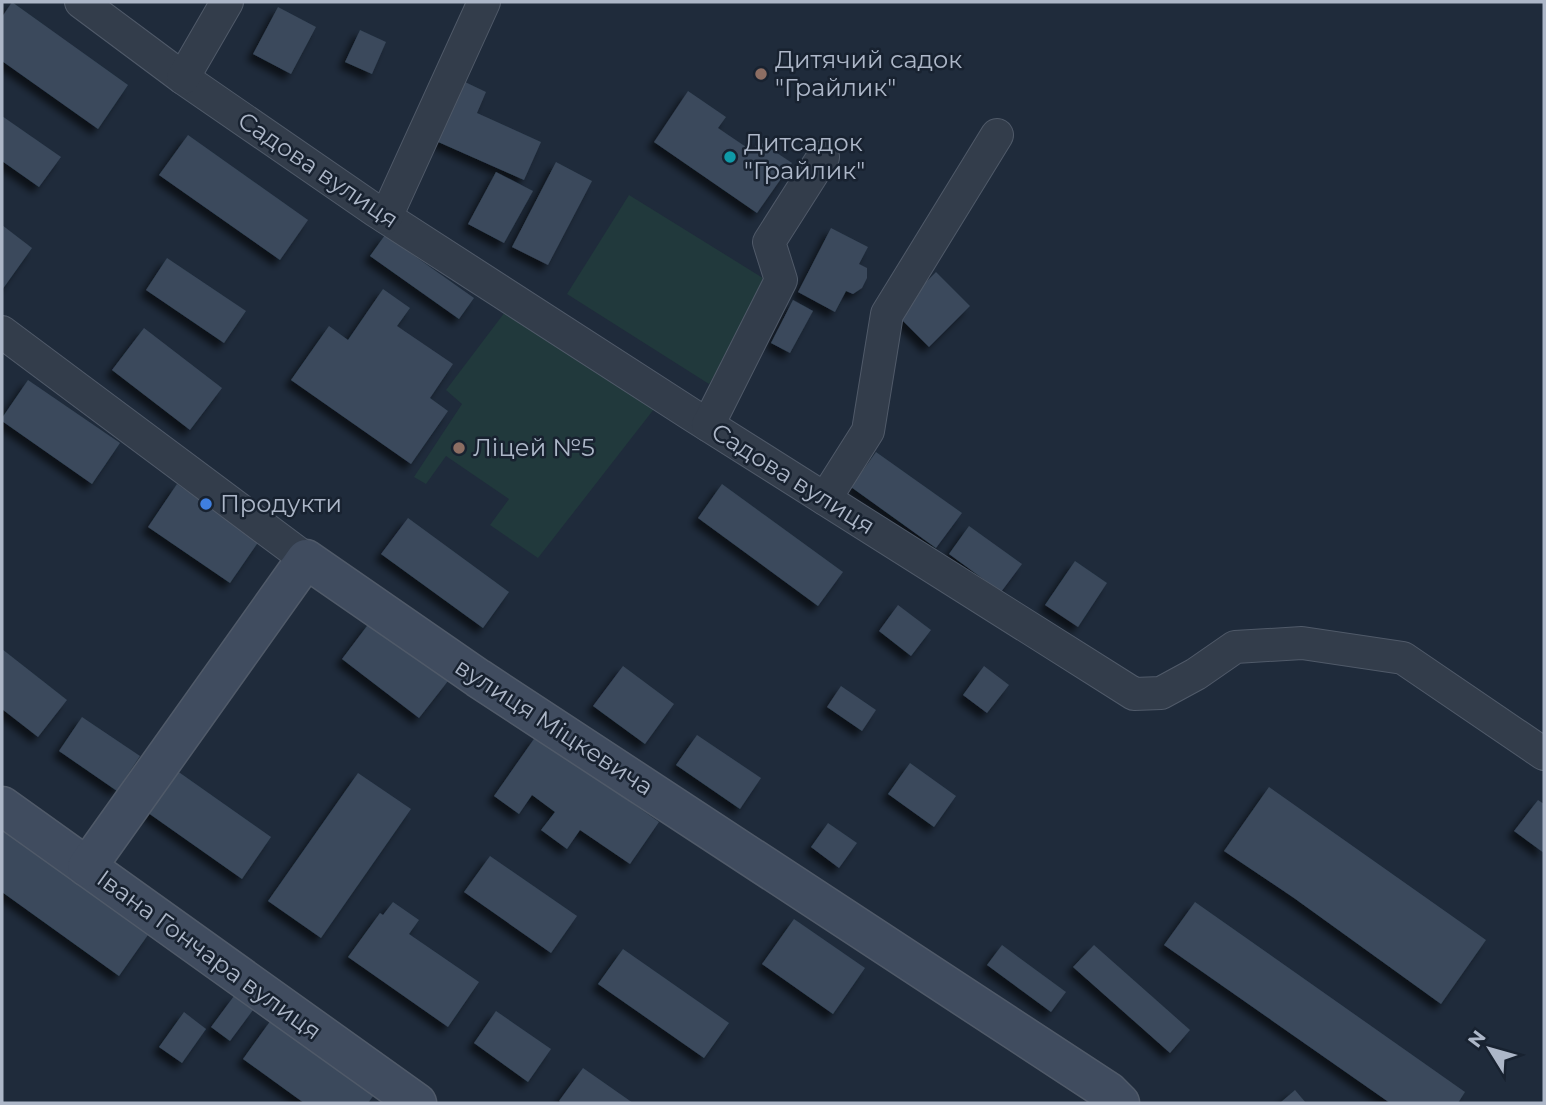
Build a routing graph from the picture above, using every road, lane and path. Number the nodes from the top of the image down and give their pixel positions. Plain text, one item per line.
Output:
1 (81, 2) edge
2 (227, 2) edge
3 (484, 2) edge
4 (183, 78) junction
5 (997, 135) dead end
6 (823, 157) dead end
7 (386, 217) junction
8 (2, 332) edge
9 (708, 425) junction
10 (825, 499) junction
11 (306, 559) junction
12 (1544, 754) edge
13 (2, 806) edge
14 (87, 867) junction
15 (417, 1103) edge
16 (1120, 1103) edge

1 - 4 street, Садова вулиця
2 - 4 street
3 - 7 street
4 - 7 street, Садова вулиця
5 - 10 street
6 - 9 street
7 - 9 street, Садова вулиця
8 - 11 street, вулиця Міцкевича
9 - 10 street, Садова вулиця
10 - 12 street, Садова вулиця
11 - 14 street
11 - 16 street, вулиця Міцкевича
13 - 14 street, Івана Гончара вулиця
14 - 15 street, Івана Гончара вулиця

